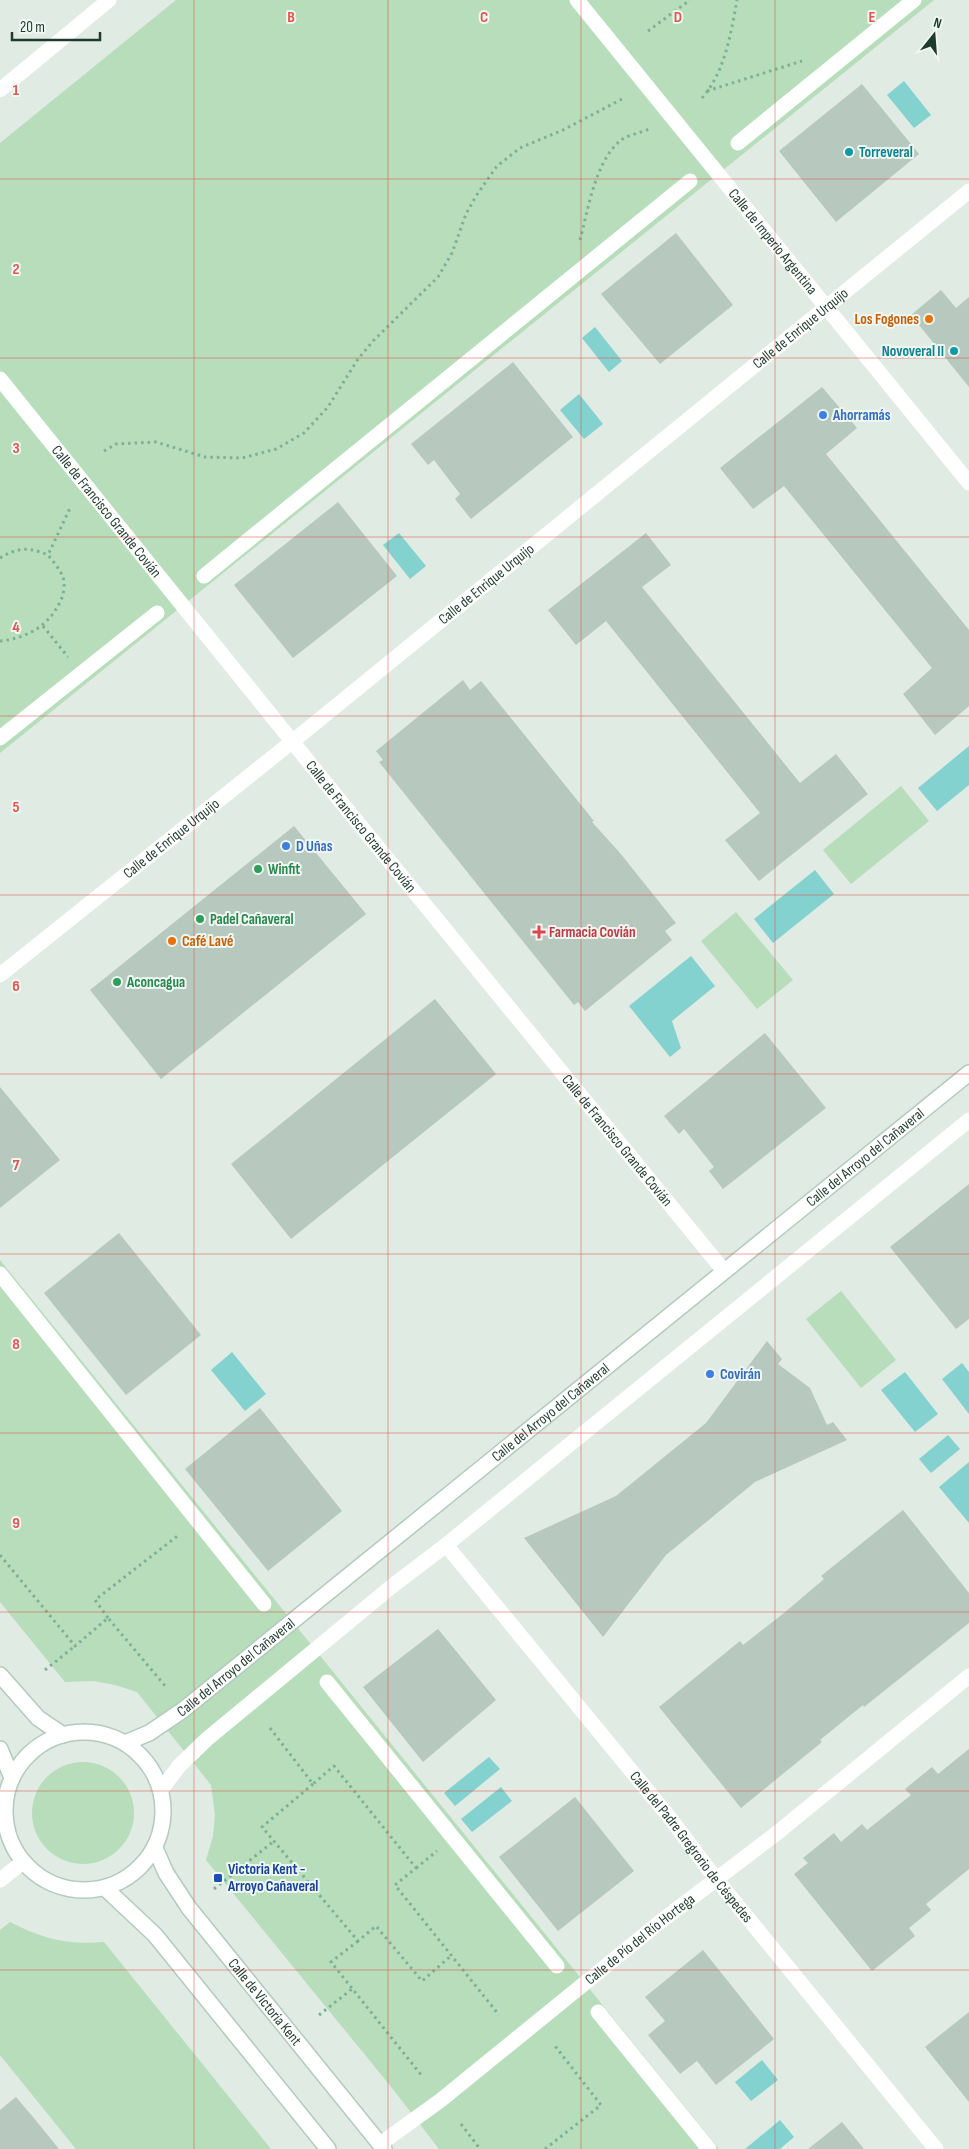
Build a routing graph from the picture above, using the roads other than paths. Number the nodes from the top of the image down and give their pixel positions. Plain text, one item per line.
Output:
1 (109, 0) edge
2 (577, 0) edge
3 (914, 0) edge
4 (0, 90) edge
5 (738, 143) dead end
6 (690, 181) dead end
7 (969, 191) edge
8 (825, 308) junction
9 (0, 379) edge
10 (969, 483) edge
11 (204, 576) dead end
12 (157, 613) dead end
13 (0, 738) edge
14 (293, 741) junction
15 (0, 975) edge
16 (969, 1073) edge
17 (969, 1120) edge
18 (724, 1271) junction
19 (0, 1274) edge
20 (446, 1545) junction
21 (264, 1604) dead end
22 (0, 1675) edge
23 (969, 1676) edge
24 (328, 1682) dead end
25 (63, 1735) junction
26 (125, 1743) junction
27 (0, 1749) edge
28 (12, 1778) junction
29 (161, 1790) junction
30 (155, 1848) junction
31 (23, 1862) junction
32 (716, 1879) junction
33 (0, 1880) edge
34 (105, 1888) junction
35 (557, 1966) dead end
36 (598, 2012) dead end
37 (382, 2147) edge
38 (328, 2149) edge
39 (709, 2149) edge
40 (936, 2149) edge

1 - 4 street
2 - 8 street, Calle de Imperio Argentina
3 - 5 street
6 - 11 street
7 - 8 street, Calle de Enrique Urquijo
8 - 10 street, Calle de Imperio Argentina
8 - 14 street, Calle de Enrique Urquijo
9 - 14 street, Calle de Francisco Grande Covián
12 - 13 street
14 - 15 street, Calle de Enrique Urquijo
14 - 18 street, Calle de Francisco Grande Covián
16 - 18 street, Calle del Arroyo del Cañaveral
17 - 20 street
18 - 26 street, Calle del Arroyo del Cañaveral
19 - 21 street
20 - 29 street
20 - 32 street, Calle del Padre Gregrorio de Céspedes
22 - 25 street
23 - 32 street, Calle de Pío del Río Hortega
24 - 35 street
25 - 26 street
25 - 28 street
26 - 29 street
27 - 28 street
28 - 31 street
29 - 30 street
30 - 34 street
30 - 37 street, Calle de Victoria Kent
31 - 33 street
31 - 34 street
32 - 37 street, Calle de Pío del Río Hortega
32 - 40 street, Calle del Padre Gregrorio de Céspedes
34 - 38 street
36 - 39 street

